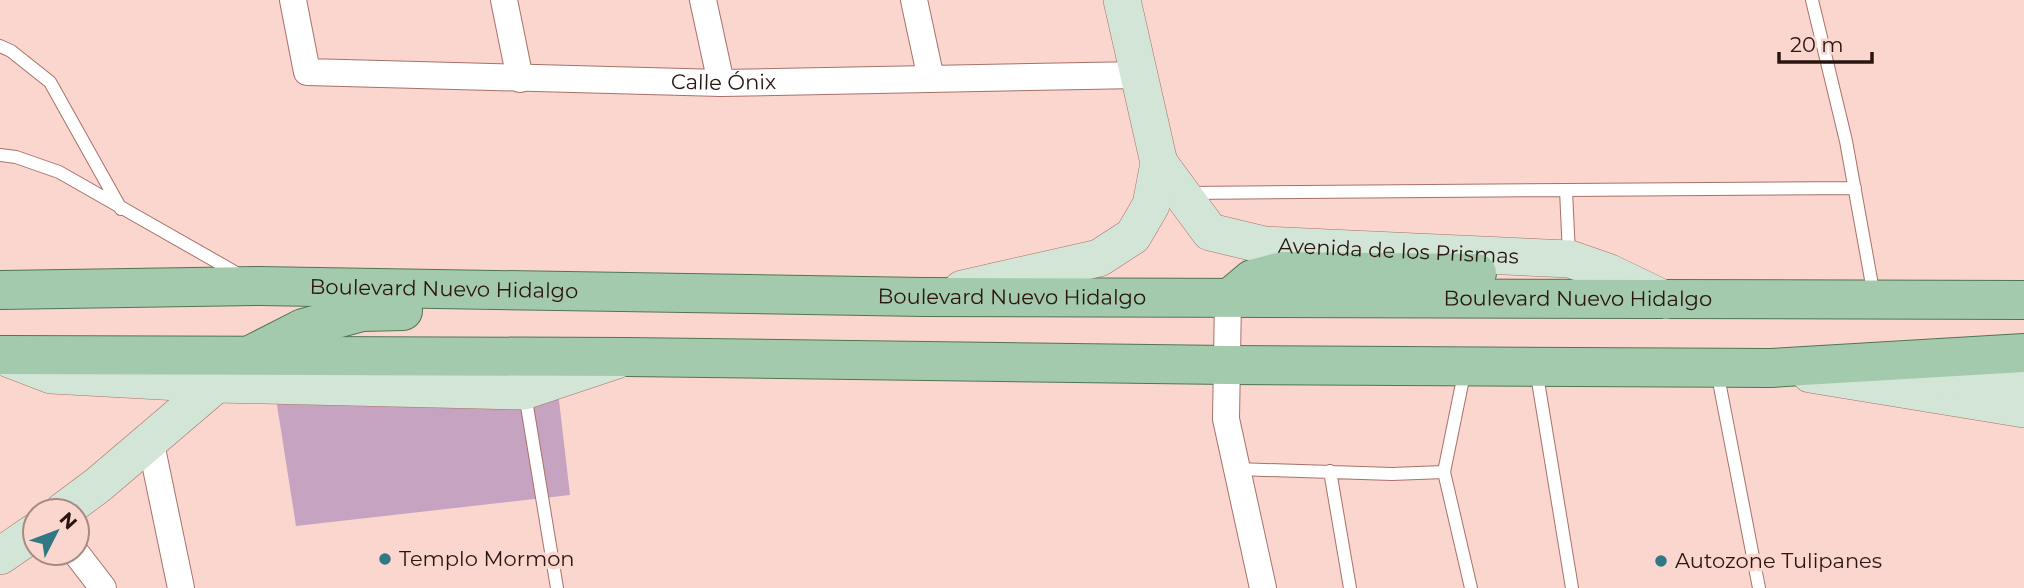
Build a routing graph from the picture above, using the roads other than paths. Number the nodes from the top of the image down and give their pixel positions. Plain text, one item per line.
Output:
1 (292, 0) edge
2 (503, 0) edge
3 (703, 0) edge
4 (914, 0) edge
5 (1122, 0) edge
6 (1812, 0) edge
7 (0, 47) edge
8 (1139, 75) junction
9 (520, 79) junction
10 (931, 79) junction
11 (721, 83) junction
12 (0, 155) edge
13 (1158, 163) junction
14 (1855, 188) junction
15 (1566, 190) junction
16 (1180, 193) junction
17 (121, 209) junction
18 (1570, 259) junction
19 (258, 286) junction
20 (0, 290) edge
21 (557, 292) junction
22 (923, 297) junction
23 (1228, 299) junction
24 (1666, 300) junction
25 (1875, 300) junction
26 (2024, 300) edge
27 (2024, 353) edge
28 (0, 355) edge
29 (249, 355) junction
30 (626, 357) junction
31 (1227, 365) junction
32 (1465, 366) junction
33 (1535, 366) junction
34 (1716, 367) junction
35 (1771, 368) junction
36 (135, 379) junction
37 (2024, 380) edge
38 (216, 384) junction
39 (289, 385) junction
40 (524, 391) junction
41 (2024, 409) edge
42 (150, 439) junction
43 (1236, 468) junction
44 (1329, 471) junction
45 (1444, 472) junction
46 (82, 497) edge
47 (21, 541) edge
48 (0, 556) edge
49 (87, 567) edge
50 (103, 588) edge
51 (181, 588) edge
52 (557, 588) edge
53 (1263, 588) edge
54 (1350, 588) edge
55 (1471, 588) edge
56 (1572, 588) edge
57 (1759, 588) edge

1 - 9 street, Calle Ónix
2 - 9 street
3 - 11 street
4 - 10 street
5 - 8 main road, Avenida de los Prismas
6 - 14 lane
7 - 17 lane
8 - 10 street, Calle Ónix
8 - 13 main road, Avenida de los Prismas
9 - 11 street, Calle Ónix
10 - 11 street, Calle Ónix
12 - 17 lane
13 - 16 main road, Avenida de los Prismas
13 - 22 main road, Avenida de los Prismas
14 - 15 lane
14 - 25 lane
15 - 16 lane
15 - 18 lane
16 - 18 main road, Avenida de los Prismas
17 - 19 lane
18 - 24 main road, Avenida de los Prismas
19 - 20 main road, Boulevard Nuevo Hidalgo
19 - 21 main road, Boulevard Nuevo Hidalgo
21 - 22 main road, Boulevard Nuevo Hidalgo
21 - 29 main road
22 - 23 main road, Boulevard Nuevo Hidalgo
23 - 24 main road, Boulevard Nuevo Hidalgo
23 - 31 street
24 - 25 main road, Boulevard Nuevo Hidalgo
25 - 26 main road, Boulevard Nuevo Hidalgo
27 - 35 main road
28 - 29 main road
28 - 36 main road
29 - 30 main road
29 - 38 main road
30 - 31 main road
30 - 40 main road
31 - 32 main road
31 - 43 street
32 - 33 main road
32 - 45 lane
33 - 34 main road
33 - 56 lane
34 - 35 main road
34 - 57 lane
35 - 37 main road
35 - 41 main road
36 - 38 main road
36 - 42 main road
38 - 39 main road
38 - 42 main road
39 - 40 main road
39 - 42 main road
40 - 52 lane
42 - 46 main road
42 - 51 street
43 - 44 lane
43 - 53 street
44 - 45 lane
44 - 54 lane
45 - 55 lane
47 - 48 main road
49 - 50 street

